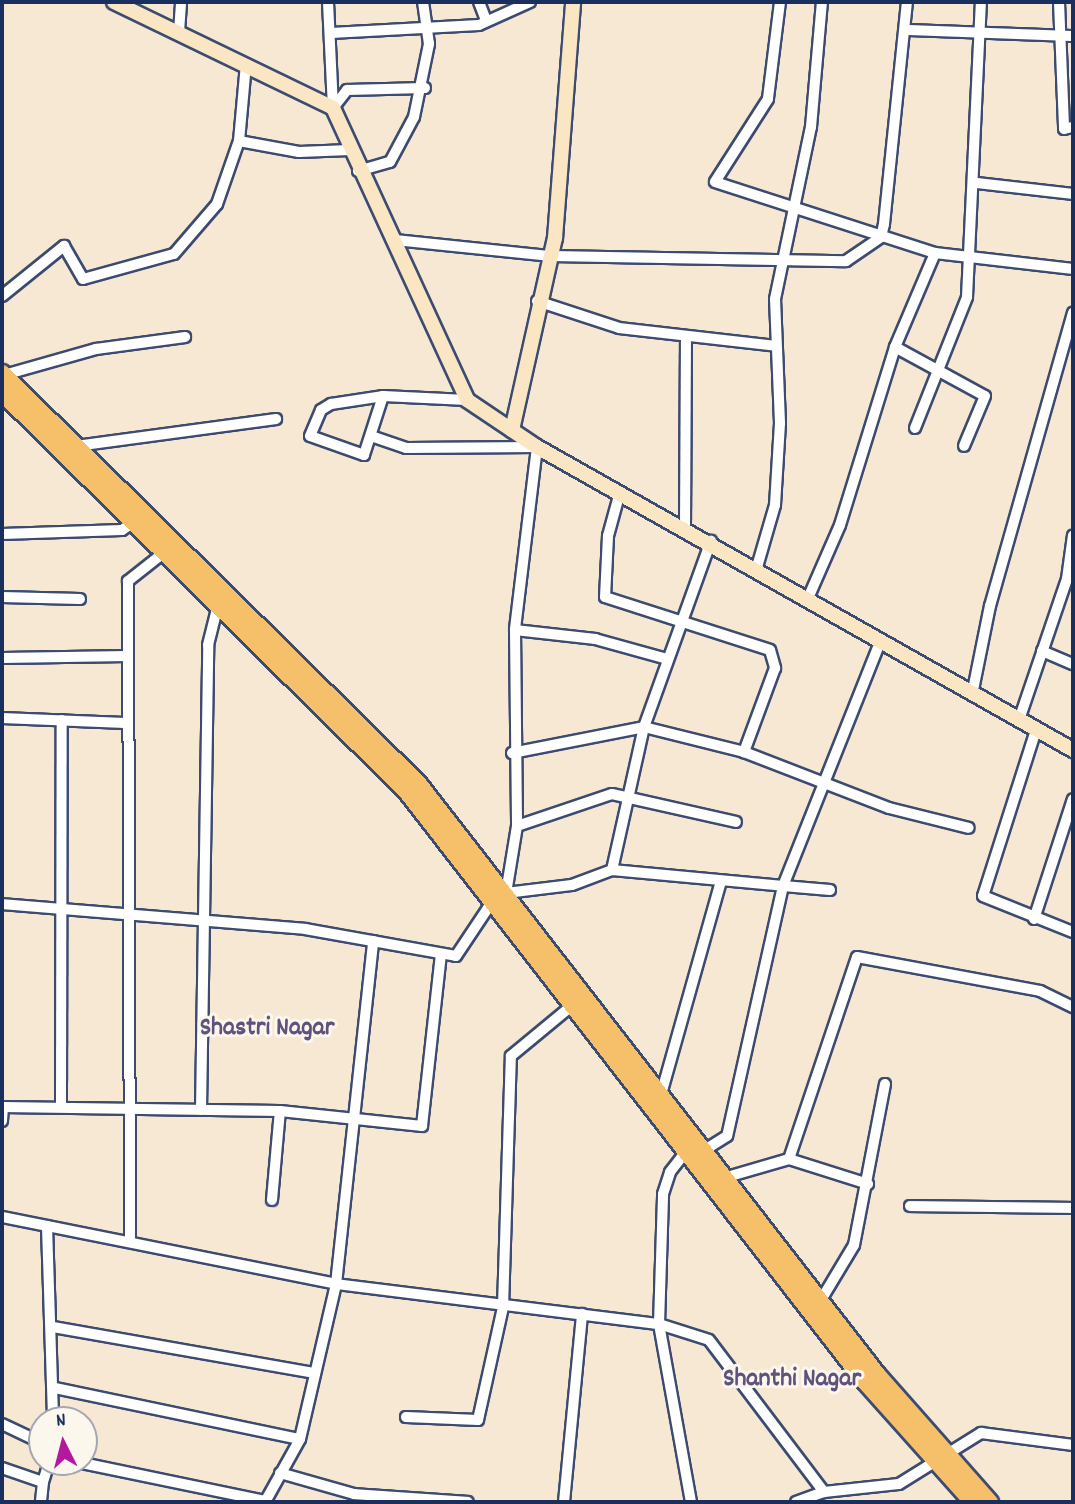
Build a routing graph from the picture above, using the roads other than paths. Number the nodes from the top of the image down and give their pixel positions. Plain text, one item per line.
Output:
1 (114, 2) edge
2 (181, 2) edge
3 (328, 2) edge
4 (423, 2) edge
5 (479, 2) edge
6 (530, 2) edge
7 (573, 2) edge
8 (780, 2) edge
9 (822, 2) edge
10 (907, 2) edge
11 (981, 2) edge
12 (1059, 2) edge
13 (486, 20) junction
14 (907, 30) junction
15 (427, 31) junction
16 (179, 32) junction
17 (331, 33) junction
18 (980, 36) junction
19 (1073, 36) edge
20 (1058, 37) junction
21 (246, 64) junction
22 (425, 88) junction
23 (333, 108) junction
24 (1073, 127) edge
25 (239, 141) junction
26 (350, 150) junction
27 (358, 170) junction
28 (977, 183) junction
29 (1073, 194) edge
30 (798, 210) junction
31 (881, 237) junction
32 (395, 240) junction
33 (935, 253) junction
34 (551, 256) junction
35 (783, 256) junction
36 (973, 256) junction
37 (1073, 269) edge
38 (2, 296) edge
39 (536, 301) junction
40 (1073, 312) edge
41 (185, 337) dead end
42 (686, 337) junction
43 (776, 346) junction
44 (895, 347) junction
45 (939, 370) junction
46 (3, 374) edge
47 (2, 393) edge
48 (383, 396) junction
49 (467, 400) junction
50 (276, 419) dead end
51 (915, 428) dead end
52 (512, 430) junction
53 (374, 437) junction
54 (76, 446) junction
55 (964, 446) dead end
56 (537, 447) junction
57 (620, 492) junction
58 (134, 522) junction
59 (685, 527) junction
60 (2, 534) edge
61 (1073, 535) edge
62 (711, 541) junction
63 (166, 551) junction
64 (757, 567) junction
65 (810, 596) junction
66 (2, 597) edge
67 (80, 600) dead end
68 (219, 603) junction
69 (680, 616) junction
70 (515, 630) junction
71 (881, 640) junction
72 (1042, 651) junction
73 (128, 656) junction
74 (2, 658) edge
75 (667, 659) junction
76 (1073, 664) edge
77 (972, 695) junction
78 (2, 718) edge
79 (62, 720) junction
80 (1018, 720) junction
81 (125, 723) junction
82 (644, 727) junction
83 (1036, 730) junction
84 (1073, 750) edge
85 (744, 752) junction
86 (512, 753) junction
87 (821, 784) junction
88 (626, 796) junction
89 (1073, 799) edge
90 (736, 822) dead end
91 (517, 826) junction
92 (969, 828) dead end
93 (612, 870) junction
94 (721, 881) junction
95 (783, 886) junction
96 (830, 890) dead end
97 (500, 896) junction
98 (2, 904) edge
99 (60, 907) junction
100 (127, 913) junction
101 (200, 919) junction
102 (1034, 919) junction
103 (1073, 932) edge
104 (373, 941) junction
105 (440, 955) junction
106 (575, 1003) junction
107 (1073, 1007) edge
108 (885, 1084) dead end
109 (662, 1091) junction
110 (61, 1106) junction
111 (2, 1107) edge
112 (201, 1110) junction
113 (129, 1111) junction
114 (280, 1111) junction
115 (355, 1119) junction
116 (2, 1121) edge
117 (697, 1146) junction
118 (789, 1159) junction
119 (727, 1177) junction
120 (868, 1184) junction
121 (271, 1200) dead end
122 (910, 1206) dead end
123 (1073, 1208) edge
124 (2, 1217) edge
125 (47, 1226) junction
126 (130, 1241) junction
127 (337, 1284) junction
128 (821, 1300) junction
129 (503, 1305) junction
130 (582, 1314) junction
131 (659, 1324) junction
132 (53, 1327) junction
133 (315, 1373) junction
134 (55, 1388) junction
135 (54, 1406) edge
136 (405, 1417) dead end
137 (2, 1424) edge
138 (28, 1436) edge
139 (300, 1439) junction
140 (1073, 1445) edge
141 (944, 1460) junction
142 (98, 1466) edge
143 (2, 1468) edge
144 (280, 1473) junction
145 (45, 1476) edge
146 (43, 1482) junction
147 (824, 1492) junction
148 (265, 1501) edge
149 (41, 1502) edge
150 (468, 1502) edge
151 (564, 1502) edge
152 (691, 1502) edge
153 (796, 1502) edge
154 (972, 1502) edge
155 (990, 1502) edge

1 - 16 street
2 - 16 street
3 - 17 street
4 - 15 street
5 - 13 street
6 - 13 street
7 - 34 street
8 - 30 street
9 - 30 street
10 - 14 street
11 - 18 street
12 - 20 street
13 - 15 street
14 - 18 street
14 - 31 street
15 - 17 street
15 - 22 street
16 - 21 street
17 - 23 street
18 - 20 street
18 - 28 street
19 - 20 street
20 - 24 street
21 - 23 street
21 - 25 street
22 - 23 street
22 - 27 street
23 - 26 street
25 - 26 street
25 - 38 street
26 - 27 street
27 - 32 street
28 - 29 street
28 - 36 street
30 - 31 street
30 - 35 street
31 - 33 street
31 - 35 street
32 - 34 street
32 - 49 street
33 - 36 street
33 - 44 street
34 - 35 street
34 - 39 street
35 - 43 street
36 - 37 street
36 - 45 street
39 - 42 street
39 - 52 street
40 - 77 street
41 - 46 street
42 - 43 street
42 - 59 street
43 - 64 street
44 - 45 street
44 - 65 street
45 - 51 street
45 - 55 street
46 - 54 main road
47 - 58 main road
48 - 49 street
48 - 53 street
48 - 53 street
49 - 52 street
50 - 54 street
52 - 56 street
53 - 56 street
54 - 97 main road
56 - 57 street
56 - 70 street
57 - 59 street
57 - 69 street
58 - 60 street
58 - 63 main road
59 - 62 street
61 - 72 street
62 - 64 street
62 - 69 street
63 - 68 main road
63 - 73 street
64 - 65 street
65 - 71 street
66 - 67 street
68 - 97 main road
68 - 101 street
69 - 75 street
69 - 85 street
70 - 75 street
70 - 86 street
71 - 77 street
71 - 87 street
72 - 76 street
72 - 80 street
73 - 74 street
73 - 81 street
75 - 82 street
77 - 80 street
78 - 79 street
79 - 81 street
79 - 99 street
80 - 83 street
81 - 100 street
82 - 85 street
82 - 86 street
82 - 88 street
83 - 84 street
83 - 102 street
85 - 87 street
86 - 91 street
87 - 92 street
87 - 95 street
88 - 90 street
88 - 91 street
88 - 93 street
89 - 102 street
91 - 97 street
93 - 94 street
93 - 97 street
94 - 95 street
94 - 109 street
95 - 96 street
95 - 117 street
97 - 105 street
97 - 106 main road
97 - 109 main road
98 - 99 street
99 - 100 street
99 - 110 street
100 - 101 street
100 - 113 street
101 - 104 street
101 - 112 street
102 - 103 street
104 - 105 street
104 - 115 street
105 - 115 street
106 - 117 main road
106 - 129 street
107 - 118 street
108 - 120 street
109 - 117 main road
110 - 111 street
110 - 113 street
111 - 116 street
112 - 113 street
112 - 114 street
113 - 126 street
114 - 115 street
114 - 121 street
115 - 127 street
117 - 119 main road
117 - 131 street
117 - 141 main road
118 - 119 street
118 - 120 street
119 - 128 main road
120 - 128 street
122 - 123 street
124 - 125 street
125 - 126 street
125 - 132 street
126 - 127 street
127 - 129 street
127 - 133 street
128 - 141 main road
129 - 130 street
129 - 136 street
130 - 131 street
130 - 151 street
131 - 147 street
131 - 152 street
132 - 133 street
132 - 134 street
133 - 139 street
134 - 135 street
134 - 139 street
137 - 138 street
139 - 144 street
140 - 141 street
141 - 147 street
141 - 154 main road
141 - 155 main road
142 - 148 street
143 - 146 street
144 - 148 street
144 - 150 street
145 - 146 street
146 - 149 street
147 - 153 street

